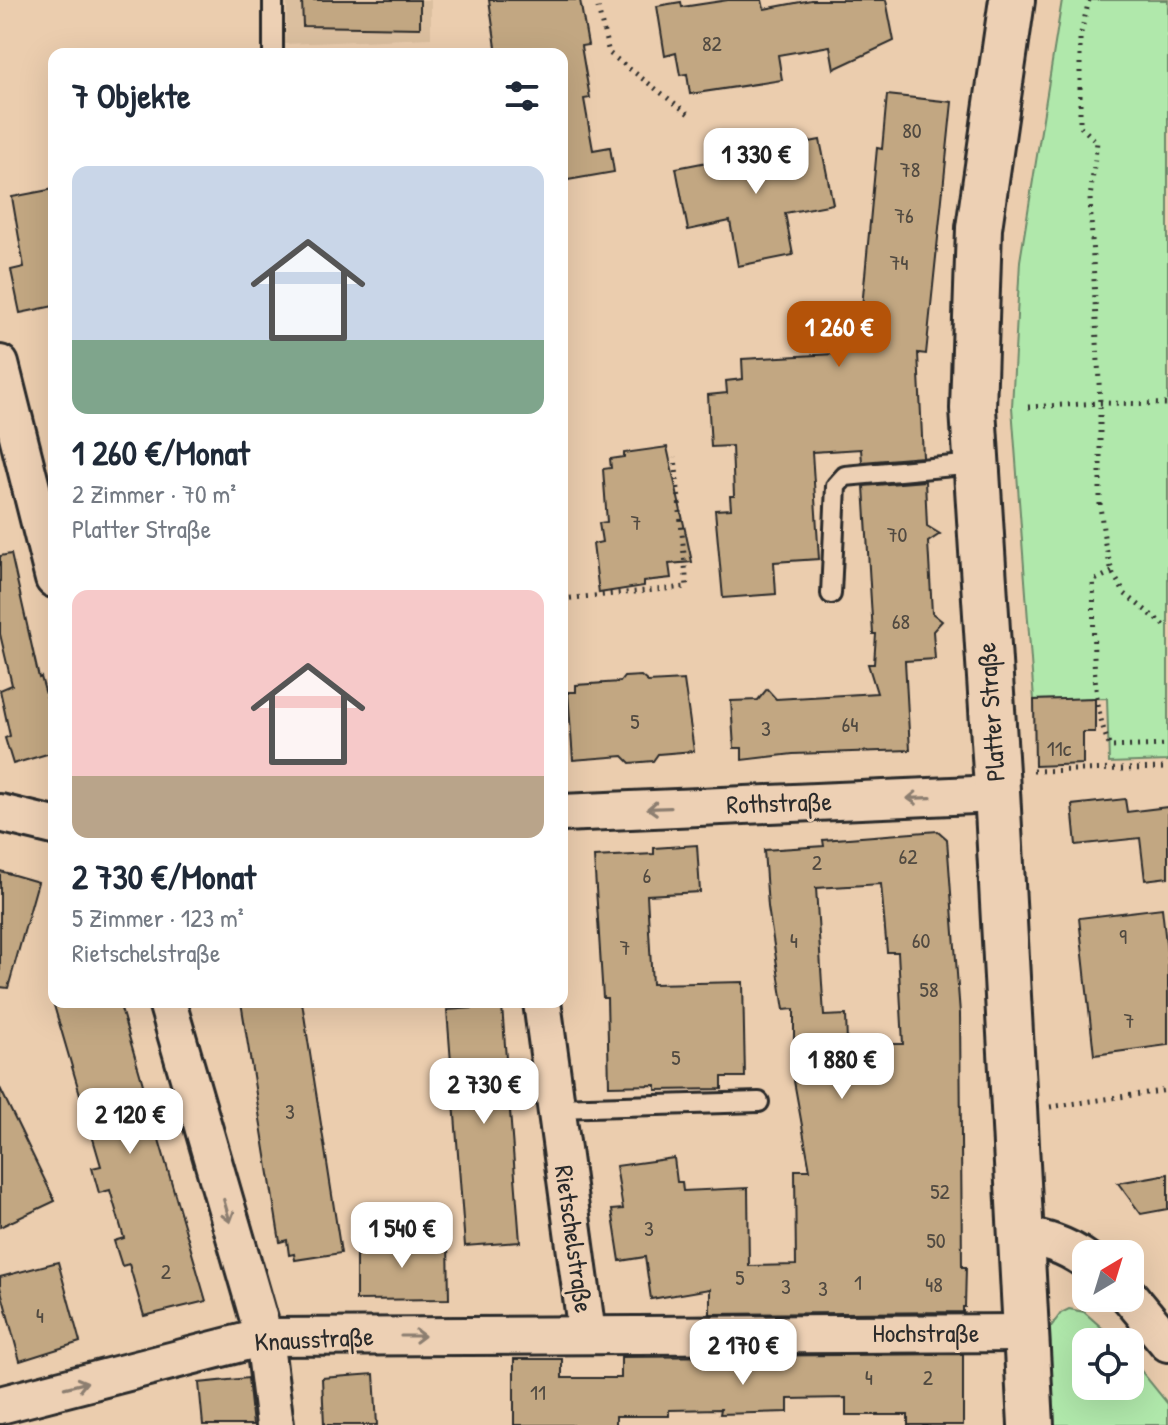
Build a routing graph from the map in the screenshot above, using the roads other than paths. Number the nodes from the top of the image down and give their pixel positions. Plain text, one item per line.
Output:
1 (273, 0) edge
2 (1012, 0) edge
3 (273, 48) edge
4 (0, 364) edge
5 (975, 464) junction
6 (48, 555) edge
7 (831, 594) dead end
8 (996, 783) junction
9 (0, 813) edge
10 (568, 813) edge
11 (48, 825) edge
12 (169, 1008) edge
13 (543, 1008) edge
14 (759, 1102) dead end
15 (556, 1108) junction
16 (1020, 1235) junction
17 (1072, 1251) edge
18 (1142, 1312) edge
19 (1026, 1333) junction
20 (587, 1334) junction
21 (264, 1337) junction
22 (1168, 1343) edge
23 (0, 1405) edge
24 (275, 1425) edge
25 (1031, 1425) edge

1 - 3 lane
2 - 5 main road, Platter Straße
4 - 6 street
5 - 7 lane
5 - 8 main road, Platter Straße
8 -> 10 street, Rothstraße
8 - 16 main road, Platter Straße
9 - 11 street
12 -> 21 street
13 - 15 street, Rietschelstraße
14 - 15 lane
15 - 20 street, Rietschelstraße
16 - 17 street
16 - 19 main road, Platter Straße
18 - 22 street
19 - 20 street, Hochstraße
19 - 25 main road, Platter Straße
21 -> 20 street, Knausstraße
23 -> 21 street, Knausstraße
21 - 24 street

